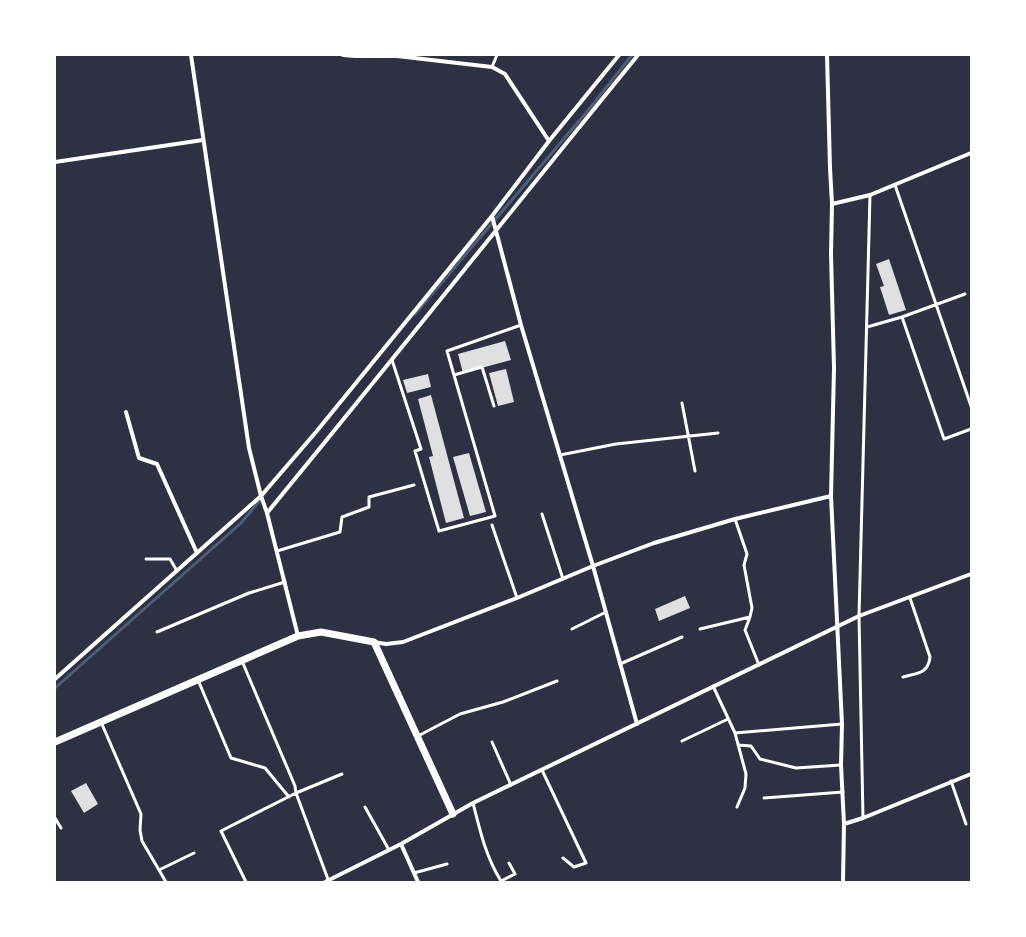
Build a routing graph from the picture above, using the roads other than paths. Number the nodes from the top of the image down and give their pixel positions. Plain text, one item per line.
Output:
1 (191, 55) edge
2 (343, 55) edge
3 (497, 55) edge
4 (619, 55) edge
5 (638, 55) edge
6 (827, 55) edge
7 (492, 67) junction
8 (203, 140) junction
9 (549, 141) junction
10 (971, 153) edge
11 (55, 162) edge
12 (895, 185) junction
13 (870, 195) junction
14 (832, 204) junction
15 (492, 216) junction
16 (496, 229) junction
17 (965, 294) dead end
18 (936, 305) junction
19 (902, 317) junction
20 (521, 325) junction
21 (866, 327) junction
22 (392, 360) junction
23 (454, 375) junction
24 (682, 403) dead end
25 (494, 406) dead end
26 (971, 406) edge
27 (126, 412) dead end
28 (971, 429) edge
29 (718, 433) dead end
30 (688, 436) junction
31 (560, 455) junction
32 (695, 471) dead end
33 (414, 485) dead end
34 (261, 496) junction
35 (831, 496) junction
36 (267, 513) junction
37 (542, 514) dead end
38 (735, 519) junction
39 (492, 524) dead end
40 (277, 551) junction
41 (198, 553) junction
42 (146, 559) dead end
43 (594, 566) junction
44 (177, 571) junction
45 (971, 574) edge
46 (563, 579) junction
47 (285, 582) junction
48 (517, 598) junction
49 (910, 598) junction
50 (606, 612) junction
51 (859, 616) junction
52 (750, 617) junction
53 (838, 627) junction
54 (700, 628) dead end
55 (572, 629) dead end
56 (157, 632) dead end
57 (298, 636) junction
58 (682, 637) dead end
59 (374, 642) junction
60 (242, 661) junction
61 (620, 664) junction
62 (759, 665) junction
63 (903, 677) dead end
64 (55, 679) edge
65 (198, 680) junction
66 (557, 681) dead end
67 (713, 686) junction
68 (728, 719) junction
69 (101, 722) junction
70 (637, 724) junction
71 (842, 724) junction
72 (735, 733) junction
73 (417, 736) junction
74 (682, 741) dead end
75 (55, 742) edge
76 (492, 742) dead end
77 (738, 745) junction
78 (842, 765) junction
79 (542, 770) junction
80 (342, 774) dead end
81 (971, 774) edge
82 (951, 781) junction
83 (511, 785) junction
84 (843, 792) junction
85 (296, 794) junction
86 (289, 797) junction
87 (764, 798) dead end
88 (473, 803) junction
89 (737, 807) dead end
90 (365, 808) dead end
91 (453, 814) junction
92 (55, 818) edge
93 (863, 818) junction
94 (844, 824) junction
95 (966, 824) dead end
96 (61, 828) dead end
97 (401, 844) junction
98 (389, 850) junction
99 (194, 853) dead end
100 (563, 858) dead end
101 (509, 863) dead end
102 (447, 864) dead end
103 (159, 870) junction
104 (414, 873) junction
105 (327, 881) edge
106 (166, 882) edge
107 (246, 882) edge
108 (418, 882) edge
109 (843, 882) edge

1 - 8 street
2 - 7 street
3 - 7 lane
4 - 9 street
5 - 16 street
6 - 14 street
7 - 9 street
8 - 11 street
8 - 34 street
9 - 15 street
10 - 12 street
12 - 13 street
12 - 18 lane
13 - 14 street
13 - 21 lane
14 - 35 street
15 - 16 street
15 - 34 street
16 - 20 street
16 - 22 street
17 - 18 lane
18 - 19 lane
18 - 26 lane
19 - 21 lane
19 - 28 lane
20 - 23 lane
20 - 31 street
21 - 51 lane
22 - 23 lane
22 - 36 street
23 - 25 lane
24 - 30 lane
27 - 41 street
29 - 30 lane
30 - 31 lane
30 - 32 lane
31 - 43 street
33 - 40 lane
34 - 36 street
34 - 41 street
35 - 38 street
35 - 53 street
36 - 40 street
37 - 46 lane
38 - 43 street
38 - 52 lane
39 - 48 lane
40 - 47 street
41 - 44 street
42 - 44 lane
43 - 46 street
43 - 50 street
44 - 64 street
45 - 49 street
46 - 48 street
47 - 56 lane
47 - 57 street
48 - 59 street
49 - 51 street
49 - 63 lane
50 - 55 lane
50 - 61 street
51 - 53 street
51 - 93 lane
52 - 54 lane
52 - 62 lane
53 - 62 street
53 - 71 street
57 - 59 street
57 - 60 street
58 - 61 lane
59 - 73 street
60 - 65 street
60 - 85 lane
61 - 70 street
62 - 67 street
65 - 69 street
65 - 86 lane
66 - 73 lane
67 - 68 lane
67 - 70 street
68 - 72 lane
68 - 74 lane
69 - 75 street
69 - 103 lane
70 - 79 street
71 - 72 lane
71 - 78 street
72 - 77 lane
73 - 91 street
76 - 83 lane
77 - 78 lane
77 - 89 lane
78 - 84 street
79 - 83 street
79 - 100 lane
80 - 85 lane
81 - 82 street
82 - 93 street
82 - 95 lane
83 - 88 street
84 - 87 lane
84 - 94 street
85 - 86 lane
85 - 105 lane
86 - 107 lane
88 - 91 street
88 - 101 lane
90 - 98 lane
91 - 97 street
92 - 96 lane
93 - 94 street
94 - 109 street
97 - 98 street
97 - 104 street
98 - 105 street
99 - 103 lane
102 - 104 lane
103 - 106 lane
104 - 108 street

